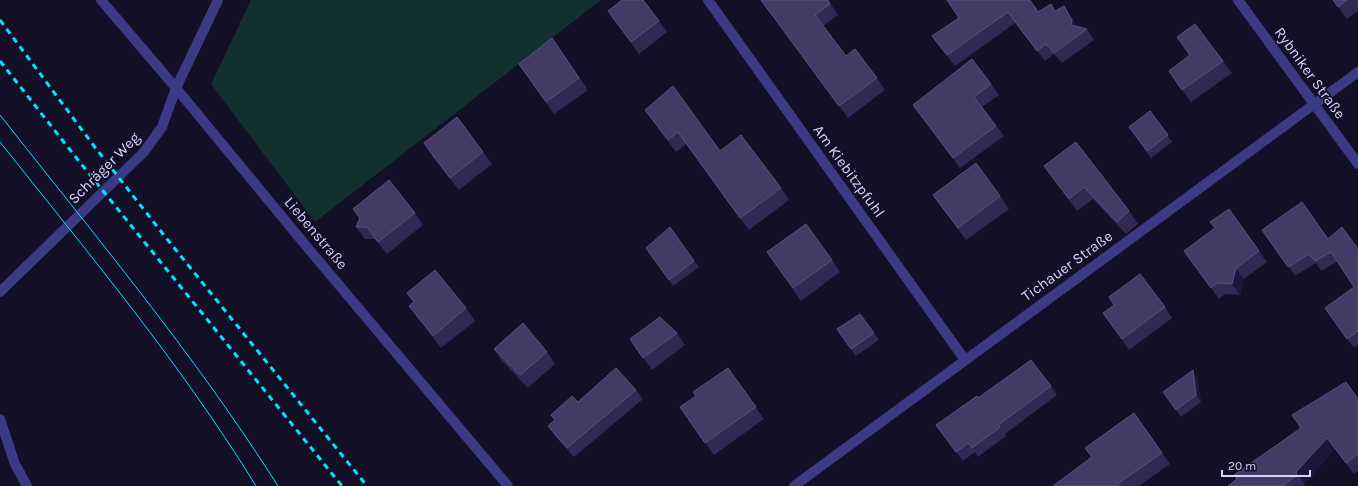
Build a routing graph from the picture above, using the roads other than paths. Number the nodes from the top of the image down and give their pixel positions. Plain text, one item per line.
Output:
1 (101, 0) edge
2 (218, 0) edge
3 (708, 0) edge
4 (1238, 0) edge
5 (1358, 72) edge
6 (176, 88) junction
7 (1314, 104) junction
8 (1358, 164) edge
9 (0, 292) edge
10 (965, 360) junction
11 (0, 419) edge
12 (27, 486) edge
13 (508, 486) edge
14 (794, 486) edge

1 - 6 street, Liebenstraße
2 - 6 street, Schräger Weg
3 - 10 street, Am Kiebitzpfuhl
4 - 7 street, Rybniker Straße
5 - 7 street, Tichauer Straße
6 - 9 street, Schräger Weg
6 - 13 street, Liebenstraße
7 - 8 street, Rybniker Straße
7 - 10 street, Tichauer Straße
10 - 14 street, Tichauer Straße
11 - 12 street

